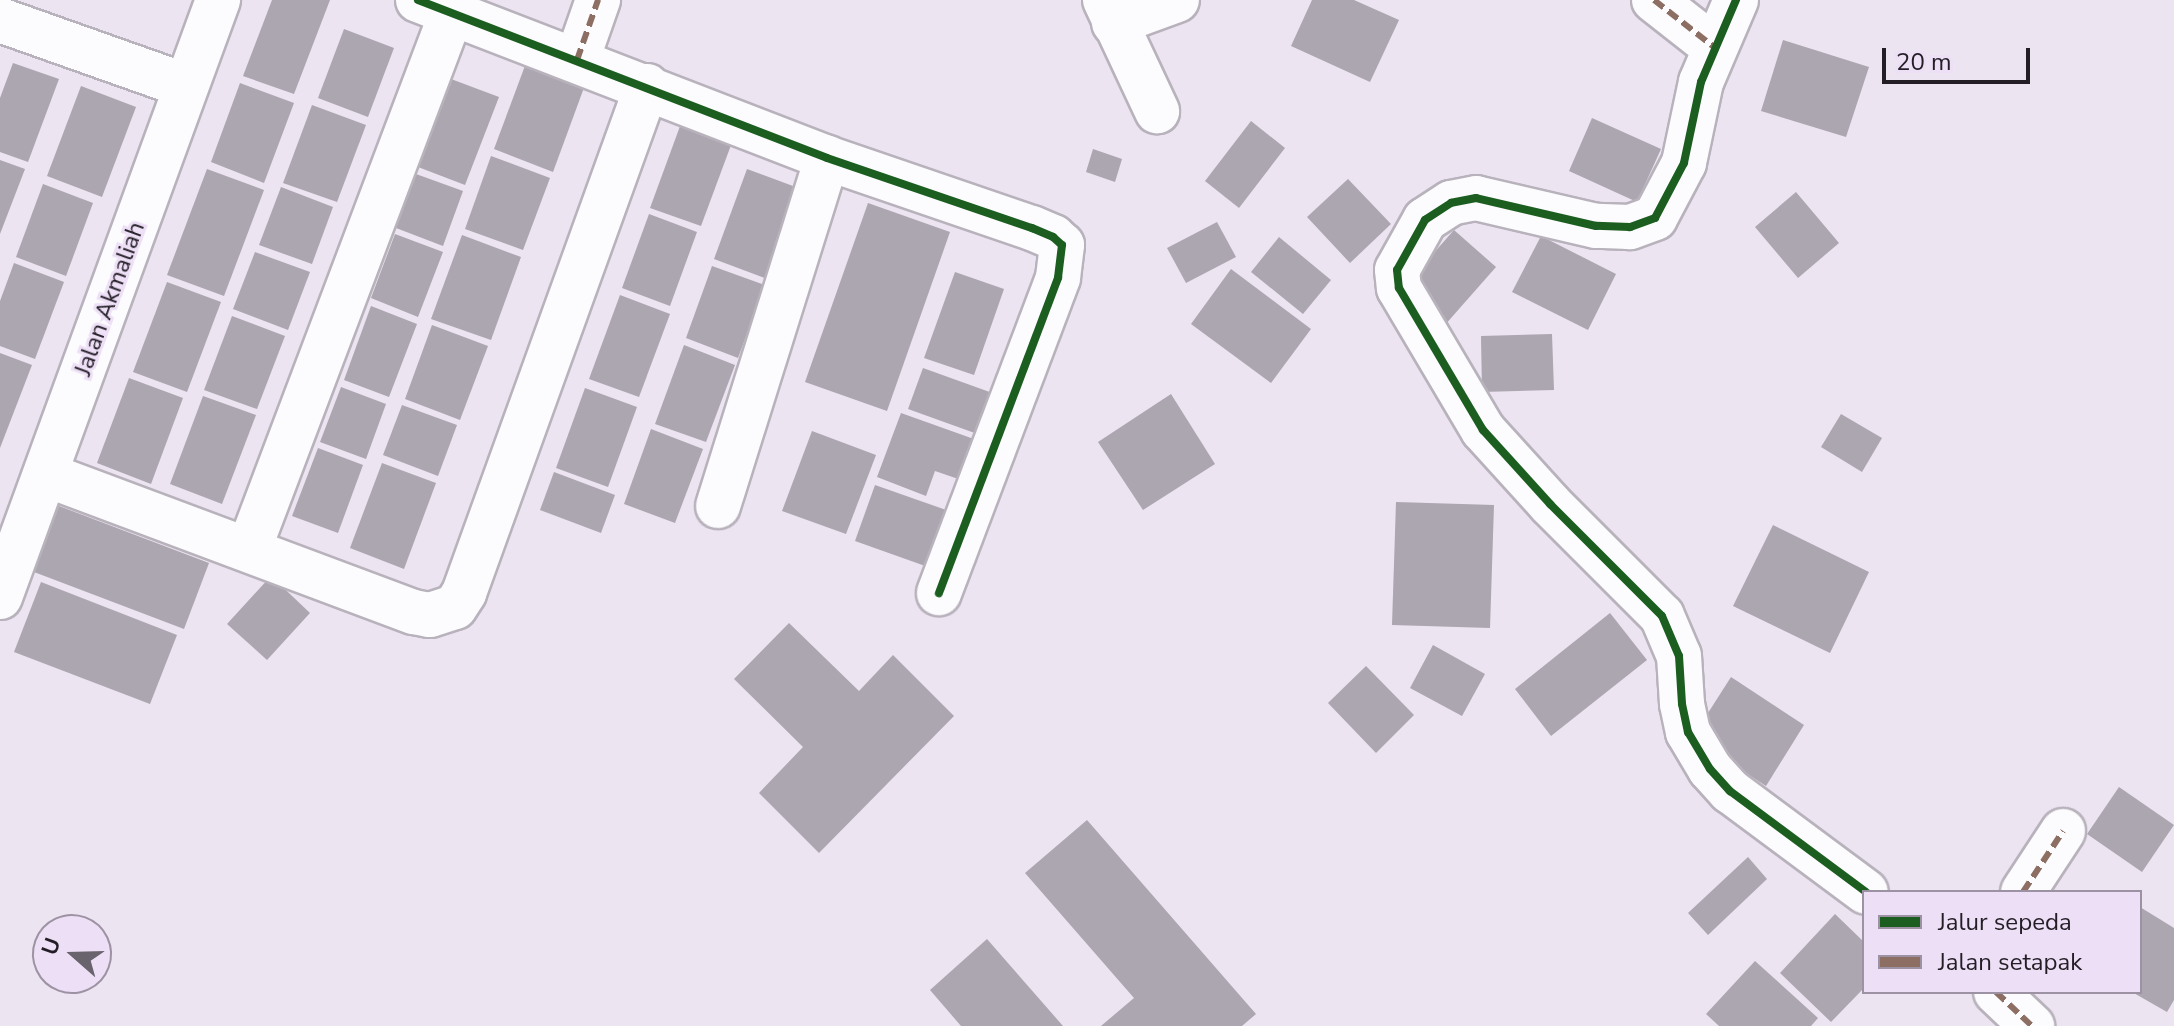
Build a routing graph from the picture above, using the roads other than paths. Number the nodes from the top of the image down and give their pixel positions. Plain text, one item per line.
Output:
1 (218, 0) edge
2 (598, 0) edge
3 (1177, 0) edge
4 (1654, 0) edge
5 (1736, 0) edge
6 (435, 6) edge
7 (1110, 12) edge
8 (0, 20) edge
9 (1714, 47) junction
10 (577, 60) junction
11 (186, 86) junction
12 (647, 86) junction
13 (1157, 111) dead end
14 (827, 158) junction
15 (47, 475) junction
16 (718, 506) dead end
17 (249, 549) junction
18 (939, 593) dead end
19 (0, 597) edge
20 (2063, 831) dead end
21 (1863, 890) edge
22 (2024, 890) edge
23 (1998, 994) edge
24 (2032, 1026) edge

1 - 11 street, Jalan Akmaliah
2 - 10 street
3 - 7 street
4 - 9 street
5 - 9 street
6 - 10 street
6 - 17 street
7 - 13 street
8 - 11 street
9 - 21 street
10 - 12 street
11 - 15 street, Jalan Akmaliah
12 - 14 street
12 - 17 street
14 - 16 street
14 - 18 street
15 - 17 street
15 - 19 street, Jalan Akmaliah
20 - 22 street
23 - 24 street

